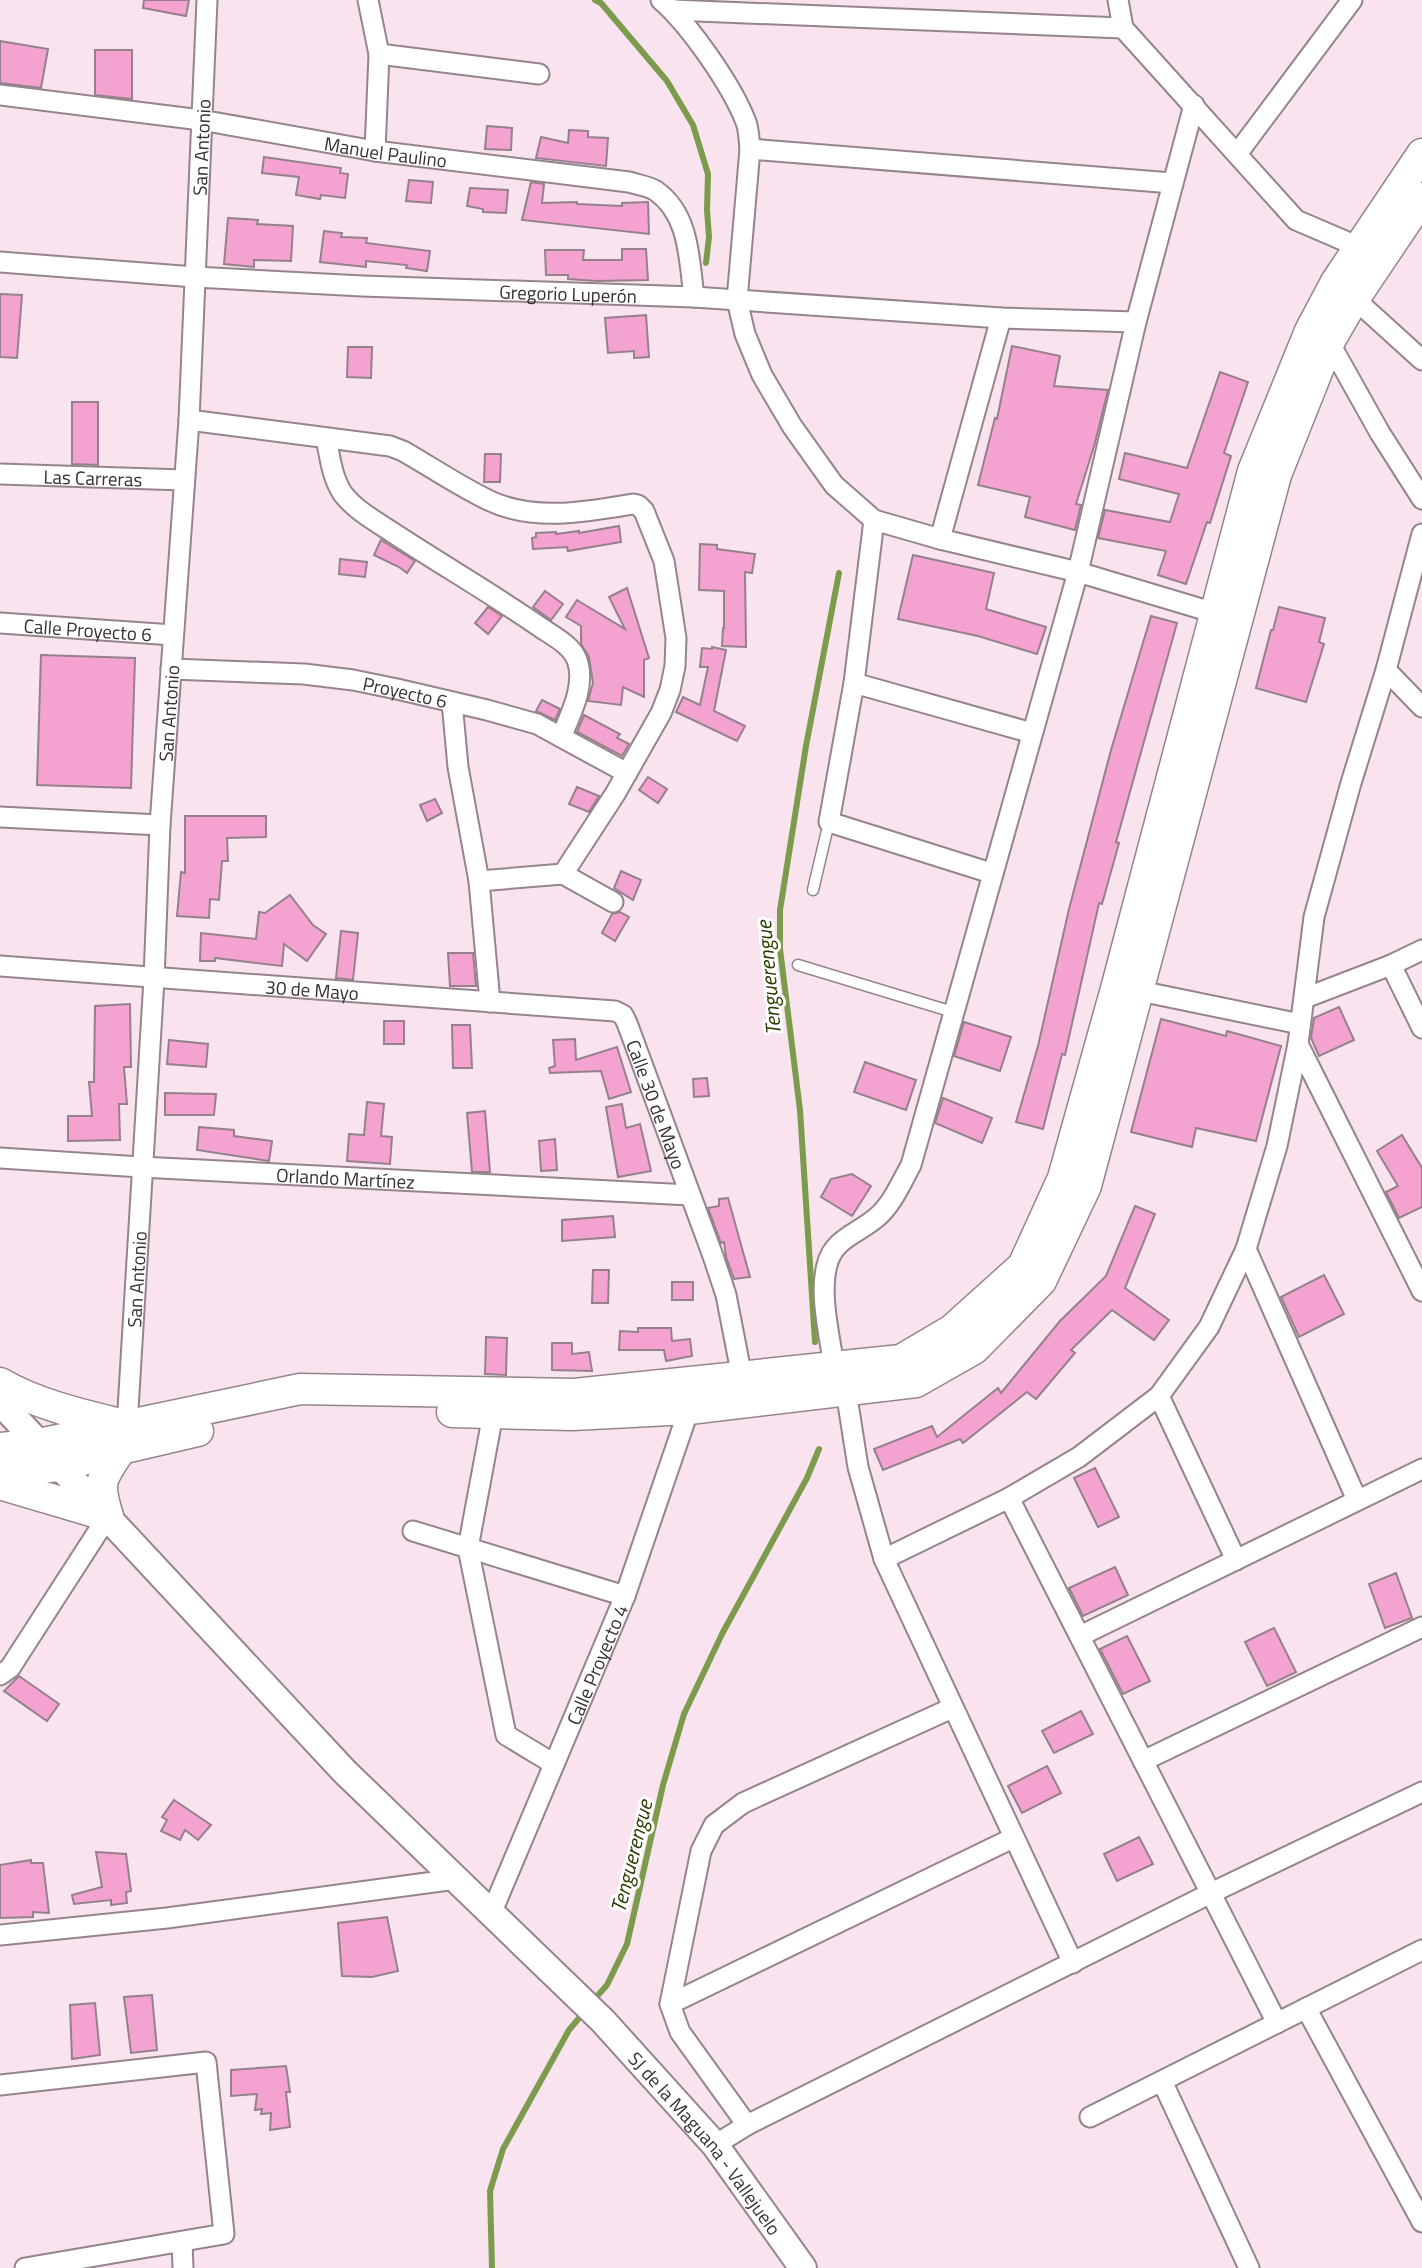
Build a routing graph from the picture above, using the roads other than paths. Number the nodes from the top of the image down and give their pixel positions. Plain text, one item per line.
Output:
1 (207, 0) edge
2 (368, 0) edge
3 (1119, 0) edge
4 (1352, 0) edge
5 (667, 5) edge
6 (1123, 27) junction
7 (379, 54) junction
8 (539, 74) dead end
9 (0, 95) edge
10 (1194, 106) junction
11 (201, 120) junction
12 (750, 149) junction
13 (375, 151) junction
14 (1237, 154) junction
15 (1422, 154) edge
16 (1172, 183) junction
17 (1422, 198) edge
18 (1359, 247) junction
19 (0, 262) edge
20 (195, 277) junction
21 (1345, 290) junction
22 (695, 297) junction
23 (737, 300) junction
24 (1001, 318) junction
25 (1136, 322) junction
26 (1319, 337) junction
27 (1422, 360) edge
28 (189, 420) junction
29 (326, 438) junction
30 (0, 474) edge
31 (184, 480) junction
32 (1422, 499) edge
33 (874, 520) junction
34 (1422, 534) edge
35 (940, 539) junction
36 (1077, 572) junction
37 (1215, 613) junction
38 (0, 623) edge
39 (173, 635) junction
40 (171, 669) junction
41 (1386, 670) junction
42 (853, 683) junction
43 (452, 702) junction
44 (1422, 707) edge
45 (1032, 733) junction
46 (561, 737) junction
47 (627, 773) junction
48 (0, 817) edge
49 (829, 822) junction
50 (160, 825) junction
51 (991, 873) junction
52 (563, 874) junction
53 (479, 881) junction
54 (813, 890) dead end
55 (612, 902) dead end
56 (1422, 950) edge
57 (798, 965) dead end
58 (1391, 965) junction
59 (0, 966) edge
60 (154, 979) junction
61 (1128, 988) junction
62 (1305, 998) junction
63 (491, 1002) junction
64 (953, 1012) junction
65 (623, 1015) joint
66 (1300, 1024) junction
67 (1422, 1028) edge
68 (1298, 1044) junction
69 (0, 1158) edge
70 (141, 1167) junction
71 (691, 1195) junction
72 (1246, 1249) junction
73 (1422, 1292) edge
74 (742, 1377) junction
75 (840, 1379) junction
76 (0, 1382) edge
77 (1160, 1396) junction
78 (0, 1402) edge
79 (689, 1409) junction
80 (493, 1414) junction
81 (124, 1438) junction
82 (39, 1444) junction
83 (0, 1448) edge
84 (61, 1466) junction
85 (1422, 1469) edge
86 (0, 1471) edge
87 (0, 1485) edge
88 (1009, 1498) junction
89 (1357, 1500) junction
90 (108, 1516) junction
91 (413, 1531) dead end
92 (468, 1548) junction
93 (884, 1559) junction
94 (1236, 1560) junction
95 (625, 1596) junction
96 (1422, 1627) edge
97 (1080, 1636) junction
98 (0, 1675) edge
99 (952, 1708) junction
100 (1143, 1761) junction
101 (554, 1764) junction
102 (1422, 1792) edge
103 (1013, 1838) junction
104 (456, 1879) junction
105 (1211, 1893) junction
106 (491, 1914) junction
107 (0, 1935) edge
108 (1422, 1950) edge
109 (1073, 1963) junction
110 (670, 2004) junction
111 (1307, 2008) junction
112 (1277, 2023) junction
113 (1162, 2081) junction
114 (0, 2085) edge
115 (1090, 2117) dead end
116 (747, 2125) junction
117 (715, 2145) junction
118 (1422, 2222) edge
119 (182, 2242) junction
120 (25, 2268) edge
121 (183, 2268) edge
122 (803, 2268) edge
123 (1249, 2268) edge

1 - 11 street, San Antonio
2 - 7 street
3 - 6 street
4 - 14 street
5 - 6 street
5 - 12 street
6 - 10 street
7 - 8 street
7 - 13 street
9 - 11 street, Manuel Paulino
10 - 14 street
10 - 16 street
11 - 13 street, Manuel Paulino
11 - 20 street, San Antonio
12 - 16 street
12 - 23 street
13 - 22 street, Manuel Paulino
14 - 18 street
15 - 18 main road
16 - 25 street
17 - 21 main road
18 - 21 main road
19 - 20 street, Gregorio Luperón
20 - 22 street, Gregorio Luperón
20 - 28 street, San Antonio
21 - 26 main road
21 - 27 street
22 - 23 street, Gregorio Luperón
23 - 24 street, Gregorio Luperón
23 - 33 street
24 - 25 street, Gregorio Luperón
24 - 35 street
25 - 36 street
26 - 32 street
26 - 37 main road
26 - 61 main road
28 - 29 street
28 - 31 street, San Antonio
29 - 46 street
29 - 47 street
30 - 31 street, Las Carreras
31 - 39 street, San Antonio
33 - 35 street
33 - 42 street
34 - 41 street
35 - 36 street
36 - 37 street
36 - 45 street
37 - 61 main road
38 - 39 street, Calle Proyecto 6
39 - 40 street, San Antonio
40 - 43 street, Proyecto 6
40 - 50 street, San Antonio
41 - 44 street
41 - 62 street
42 - 45 street
42 - 49 street
43 - 46 street, Proyecto 6
43 - 53 street
45 - 51 street
46 - 47 street, Proyecto 6
47 - 52 street
48 - 50 street
49 - 51 street
49 - 54 lane
50 - 60 street, San Antonio
51 - 64 street
52 - 53 street
52 - 55 street
53 - 63 street
56 - 58 street
57 - 64 lane
58 - 62 street
58 - 67 street
59 - 60 street, 30 de Mayo
60 - 63 street, 30 de Mayo
60 - 70 street, San Antonio
61 - 66 street
61 - 75 main road
62 - 66 street
63 - 65 street, 30 de Mayo
64 - 75 street
65 - 71 street, Calle 30 de Mayo
66 - 68 street
68 - 72 street
68 - 73 street
69 - 70 street, Orlando Martínez
70 - 71 street, Orlando Martínez
70 - 81 street, San Antonio
71 - 74 street, Calle 30 de Mayo
72 - 77 street
72 - 89 street
74 - 75 main road
74 - 81 main road
75 - 79 main road
75 - 93 street
76 - 81 main road
77 - 88 street
77 - 94 street
78 - 82 main road, SJ de la Maguana - Vallejuelo
79 - 80 main road
79 - 95 street, Calle Proyecto 4
80 - 81 main road
80 - 92 street
81 - 82 main road
81 - 84 main road
81 - 90 main road
82 - 83 main road
82 - 84 main road, SJ de la Maguana - Vallejuelo
84 - 86 main road
84 - 90 main road, SJ de la Maguana - Vallejuelo
85 - 89 street
87 - 90 main road
88 - 93 street
88 - 97 street
89 - 94 street
90 - 98 street
90 - 104 main road, SJ de la Maguana - Vallejuelo
91 - 92 street
92 - 95 street
92 - 101 street
93 - 99 street
94 - 97 street
95 - 101 street, Calle Proyecto 4
96 - 100 street
97 - 100 street
99 - 103 street
99 - 110 street
100 - 105 street
101 - 106 street, Calle Proyecto 4
102 - 105 street
103 - 109 street
103 - 110 street
104 - 106 main road, SJ de la Maguana - Vallejuelo
104 - 107 street
105 - 109 street
105 - 112 street
106 - 117 main road, SJ de la Maguana - Vallejuelo
108 - 111 street
109 - 116 street
110 - 116 street
111 - 112 street
111 - 118 street
112 - 113 street
113 - 115 street
113 - 123 street
114 - 119 street
116 - 117 street
117 - 122 main road, SJ de la Maguana - Vallejuelo
119 - 120 street
119 - 121 street

